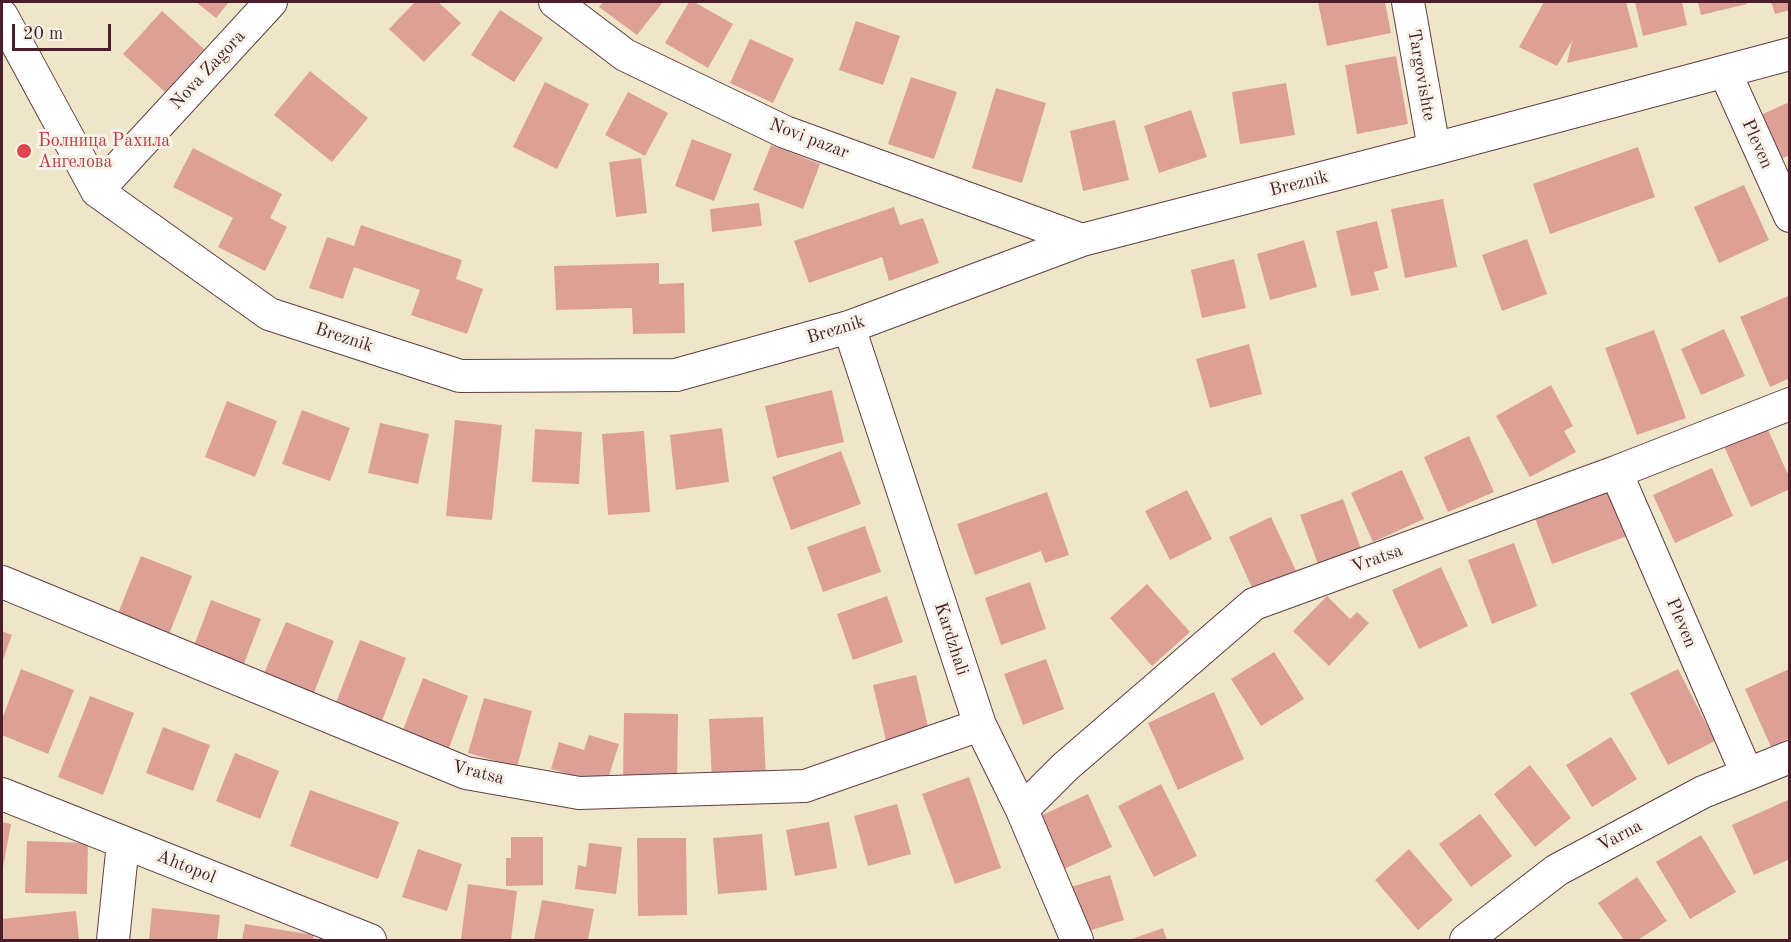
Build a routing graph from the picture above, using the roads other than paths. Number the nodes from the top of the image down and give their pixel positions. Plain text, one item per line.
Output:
1 (271, 2) edge
2 (555, 2) edge
3 (1408, 2) edge
4 (2, 16) edge
5 (1790, 54) edge
6 (1725, 72) junction
7 (1434, 149) junction
8 (97, 191) junction
9 (1790, 216) edge
10 (1082, 240) junction
11 (849, 327) junction
12 (1790, 404) edge
13 (1616, 472) junction
14 (2, 582) edge
15 (980, 725) junction
16 (1790, 757) edge
17 (1747, 774) junction
18 (2, 794) edge
19 (1022, 810) junction
20 (123, 843) junction
21 (113, 940) edge
22 (370, 940) edge
23 (1077, 940) edge
24 (1466, 940) edge

1 - 8 street, Nova Zagora
2 - 10 street, Novi pazar
3 - 7 street, Targovishte
4 - 8 street, Breznik
5 - 6 street, Breznik
6 - 7 street, Breznik
6 - 9 street, Pleven
7 - 10 street, Breznik
8 - 11 street, Breznik
10 - 11 street, Breznik
11 - 15 street, Kardzhali
12 - 13 street, Vratsa
13 - 17 street, Pleven
13 - 19 street, Vratsa
14 - 15 street, Vratsa
15 - 19 street, Kardzhali
16 - 17 street, Varna
17 - 24 street, Varna
18 - 20 street, Ahtopol
19 - 23 street, Kardzhali
20 - 21 street
20 - 22 street, Ahtopol

